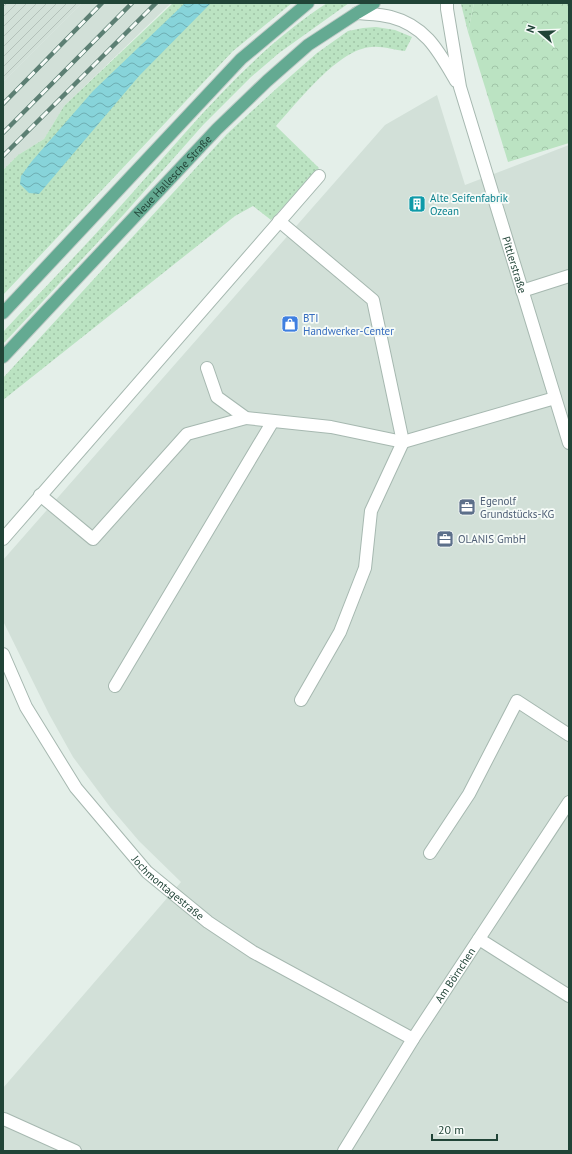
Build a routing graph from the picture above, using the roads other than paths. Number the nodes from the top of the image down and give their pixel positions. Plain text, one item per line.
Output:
1 (308, 3) edge
2 (374, 3) edge
3 (447, 3) edge
4 (357, 12) junction
5 (460, 87) junction
6 (319, 176) dead end
7 (279, 221) junction
8 (569, 276) edge
9 (522, 291) junction
10 (3, 313) edge
11 (3, 357) edge
12 (207, 368) dead end
13 (555, 398) junction
14 (246, 418) junction
15 (273, 421) junction
16 (403, 442) junction
17 (569, 443) edge
18 (40, 495) junction
19 (3, 538) edge
20 (3, 654) edge
21 (115, 686) dead end
22 (301, 700) dead end
23 (569, 735) edge
24 (569, 802) edge
25 (430, 853) dead end
26 (479, 939) junction
27 (569, 996) edge
28 (413, 1039) junction
29 (4, 1119) dead end
30 (75, 1151) edge
31 (344, 1151) edge

1 - 10 main road
2 - 4 main road, Neue Hallesche Straße
3 - 5 street, Pittlerstraße
4 - 5 street, Pittlerstraße
4 - 11 main road, Neue Hallesche Straße
5 - 9 street, Pittlerstraße
6 - 7 street
7 - 16 street
7 - 18 street
8 - 9 street
9 - 13 street, Pittlerstraße
12 - 14 street
13 - 16 street
13 - 17 street, Pittlerstraße
14 - 15 street
14 - 18 street
15 - 16 street
15 - 21 street
16 - 22 street
18 - 19 street
20 - 28 street, Jochmontagestraße
23 - 25 street
24 - 26 street, Am Börnchen
26 - 27 street
26 - 28 street, Am Börnchen
28 - 31 street, Am Börnchen
29 - 30 street

